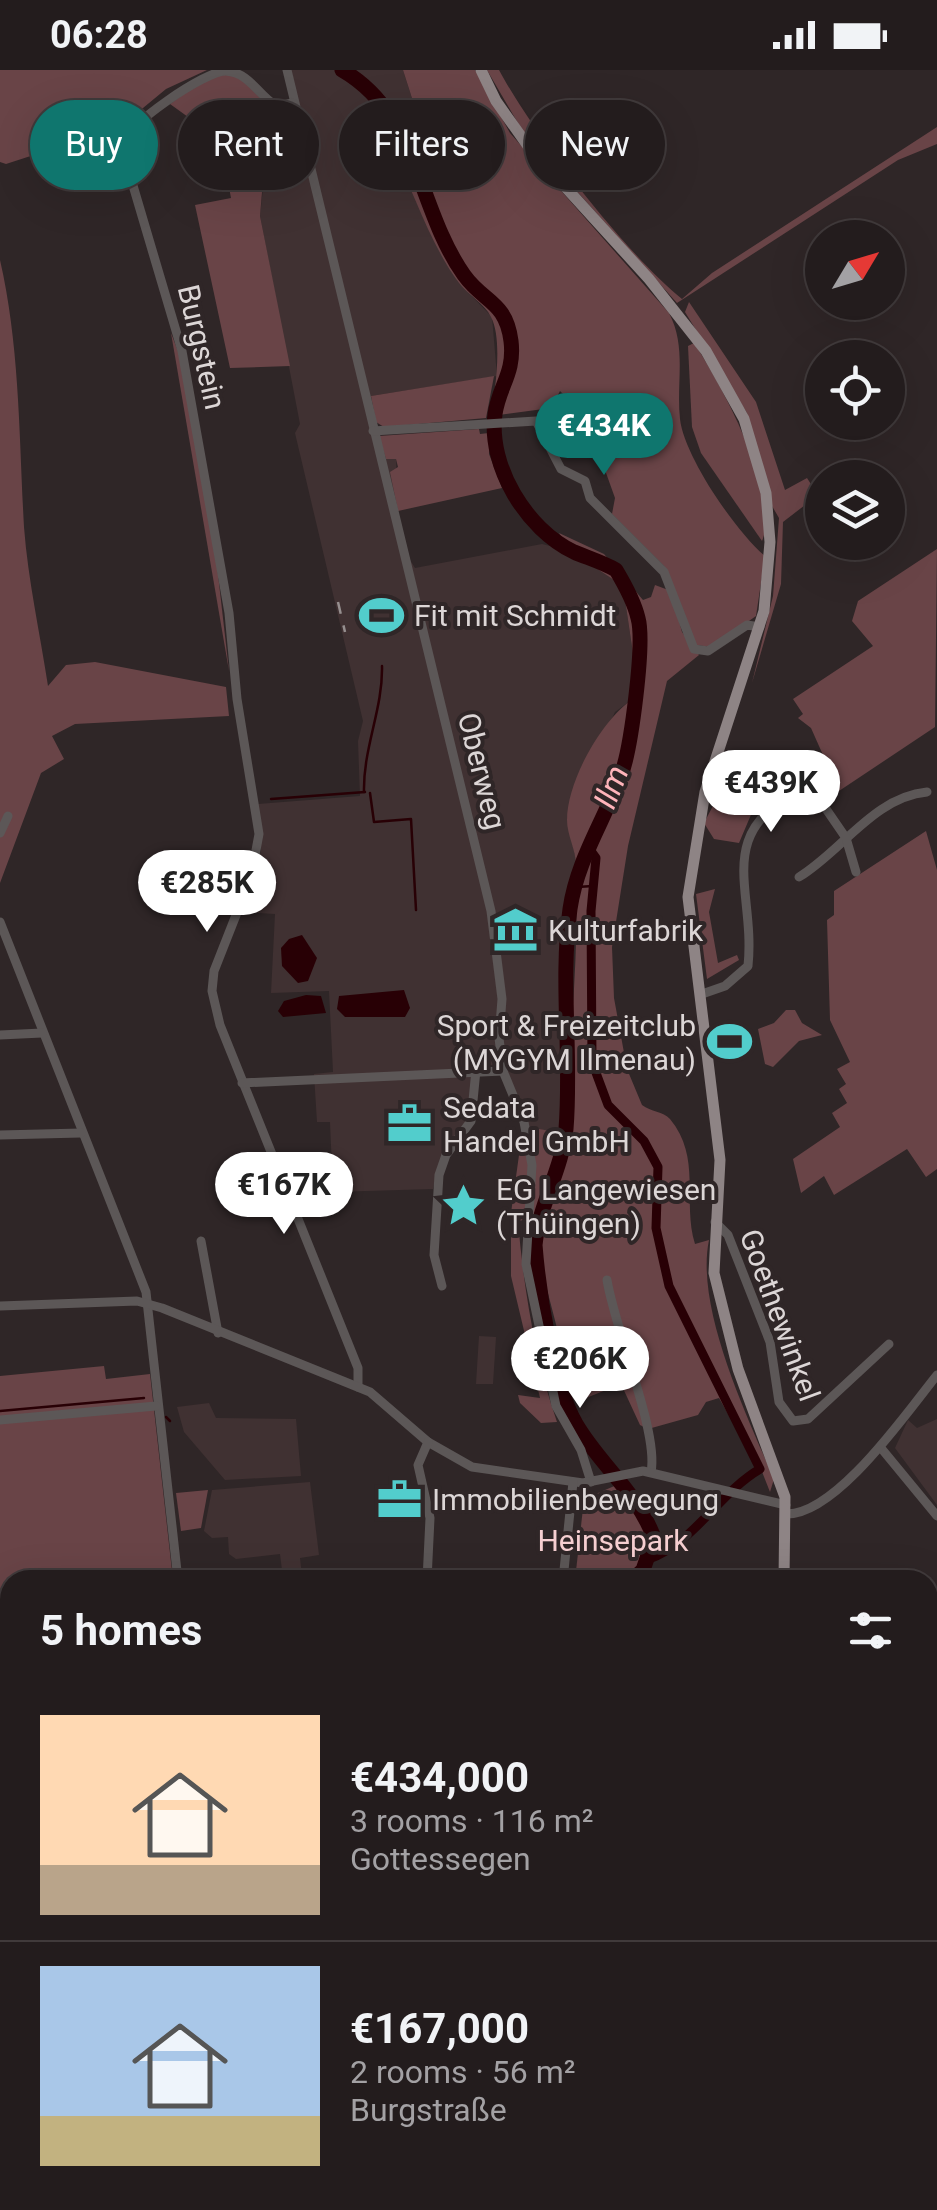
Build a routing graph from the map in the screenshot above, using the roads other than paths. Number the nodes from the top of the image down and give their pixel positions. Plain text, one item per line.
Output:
1 (287, 70) edge
2 (480, 70) edge
3 (270, 100) edge
4 (293, 100) edge
5 (315, 190) edge
6 (373, 431) junction
7 (760, 627) junction
8 (927, 792) dead end
9 (8, 816) dead end
10 (0, 834) edge
11 (846, 838) junction
12 (856, 872) dead end
13 (799, 877) dead end
14 (0, 922) edge
15 (702, 994) junction
16 (42, 1033) junction
17 (0, 1035) edge
18 (476, 1070) junction
19 (503, 1072) junction
20 (242, 1083) junction
21 (81, 1133) junction
22 (0, 1135) edge
23 (716, 1222) junction
24 (201, 1241) dead end
25 (607, 1280) dead end
26 (442, 1286) dead end
27 (149, 1304) junction
28 (0, 1306) edge
29 (218, 1333) junction
30 (890, 1344) dead end
31 (937, 1375) edge
32 (358, 1388) junction
33 (156, 1406) junction
34 (0, 1420) edge
35 (428, 1442) junction
36 (881, 1448) junction
37 (651, 1472) junction
38 (573, 1482) junction
39 (591, 1482) junction
40 (786, 1510) junction
41 (937, 1516) edge
42 (177, 1570) edge
43 (427, 1570) edge
44 (564, 1570) edge
45 (784, 1570) edge

1 - 4 street, Oberweg
2 - 7 main road
3 - 20 street, Burgstein
5 - 6 street, Oberweg
6 - 7 street
6 - 19 street, Oberweg
7 - 15 main road
8 - 11 street
9 - 10 street
11 - 12 street
11 - 13 street
11 - 15 street
14 - 16 street
15 - 23 main road
16 - 17 street
16 - 21 street
18 - 19 street
18 - 20 street
18 - 26 street
19 - 39 street, Oberweg
20 - 32 street
21 - 22 street
21 - 27 street
23 - 30 street, Goethewinkel
23 - 40 main road
24 - 29 street
25 - 37 street
27 - 28 street
27 - 29 street
27 - 33 street
29 - 32 street
31 - 36 street
32 - 35 street
33 - 34 street
33 - 42 street
35 - 38 street
35 - 43 street
36 - 40 street
36 - 41 street
37 - 39 street
37 - 40 street
38 - 39 street
38 - 44 street
40 - 45 main road

